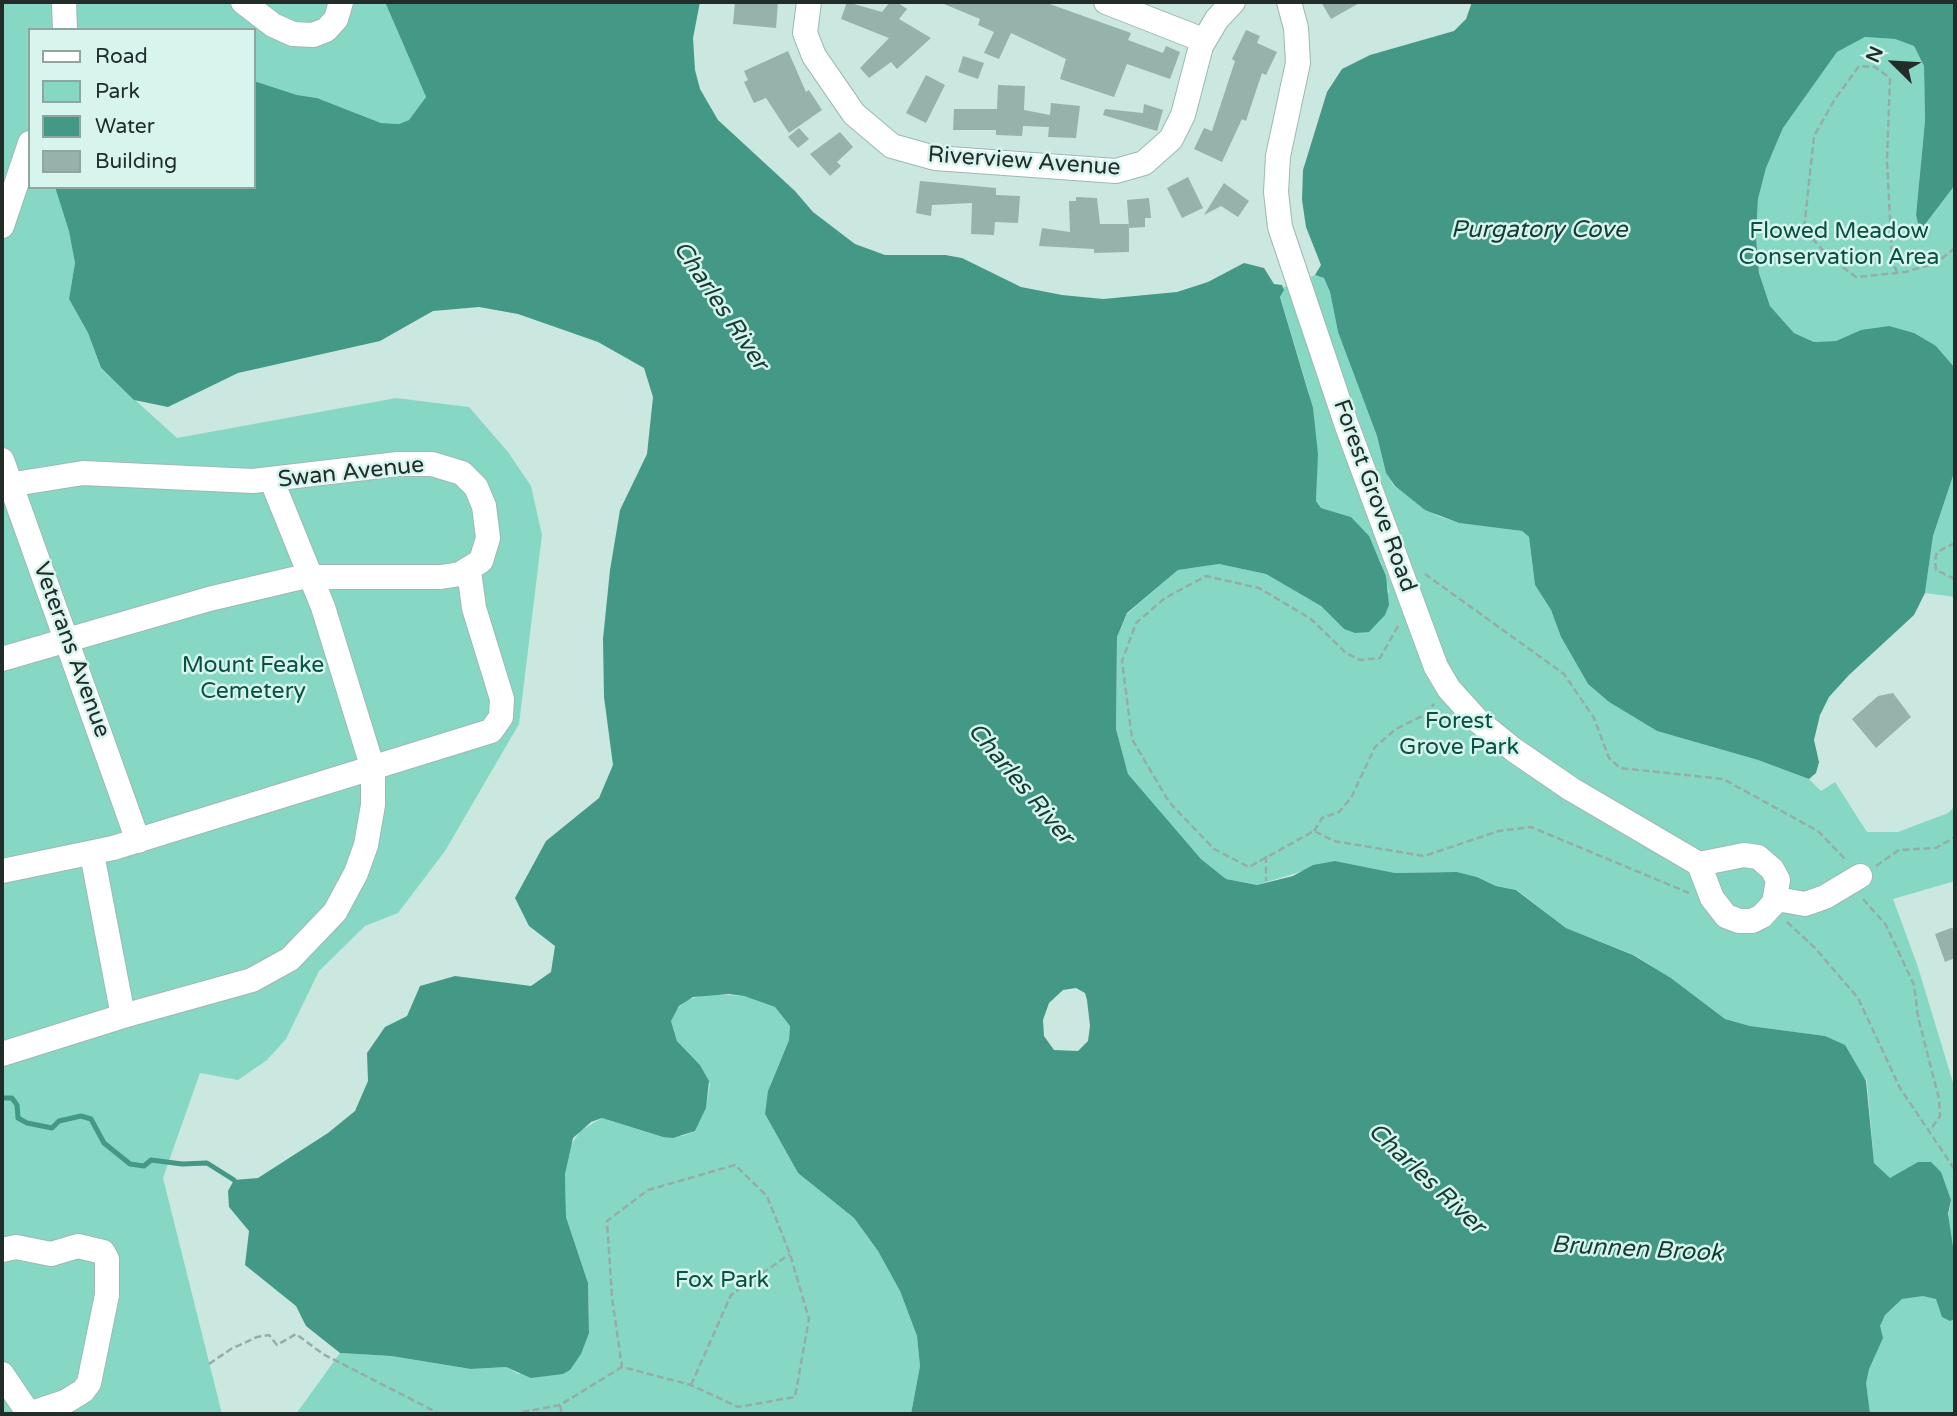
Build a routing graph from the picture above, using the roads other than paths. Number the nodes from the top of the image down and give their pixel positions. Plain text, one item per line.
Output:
1 (64, 2) edge
2 (243, 2) edge
3 (341, 2) edge
4 (809, 2) edge
5 (1106, 2) edge
6 (1233, 2) edge
7 (1289, 2) edge
8 (65, 28) edge
9 (1203, 40) junction
10 (28, 146) edge
11 (8, 178) edge
12 (2, 226) edge
13 (2, 460) edge
14 (272, 481) junction
15 (6, 485) edge
16 (469, 571) junction
17 (312, 575) junction
18 (68, 639) junction
19 (2, 659) edge
20 (373, 769) junction
21 (138, 841) junction
22 (92, 854) junction
23 (1699, 864) junction
24 (2, 871) edge
25 (1852, 880) road end
26 (1774, 904) junction
27 (123, 1016) junction
28 (2, 1054) edge
29 (2, 1250) edge
30 (2, 1374) edge
31 (29, 1414) edge

1 - 8 street
2 - 3 street
4 - 9 street, Riverview Avenue
5 - 9 street
6 - 9 street, Riverview Avenue
7 - 23 street, Forest Grove Road
10 - 11 street
11 - 12 street
13 - 15 street, Veterans Avenue
14 - 15 street, Swan Avenue
14 - 16 street, Swan Avenue
14 - 17 street
15 - 18 street, Veterans Avenue
16 - 17 street
16 - 20 street
17 - 18 street
17 - 20 street
18 - 19 street
18 - 21 street, Veterans Avenue
20 - 21 street
20 - 27 street
21 - 22 street
22 - 24 street
22 - 27 street
23 - 26 street
23 - 26 street
25 - 26 street
27 - 28 street
29 - 31 street
30 - 31 street

